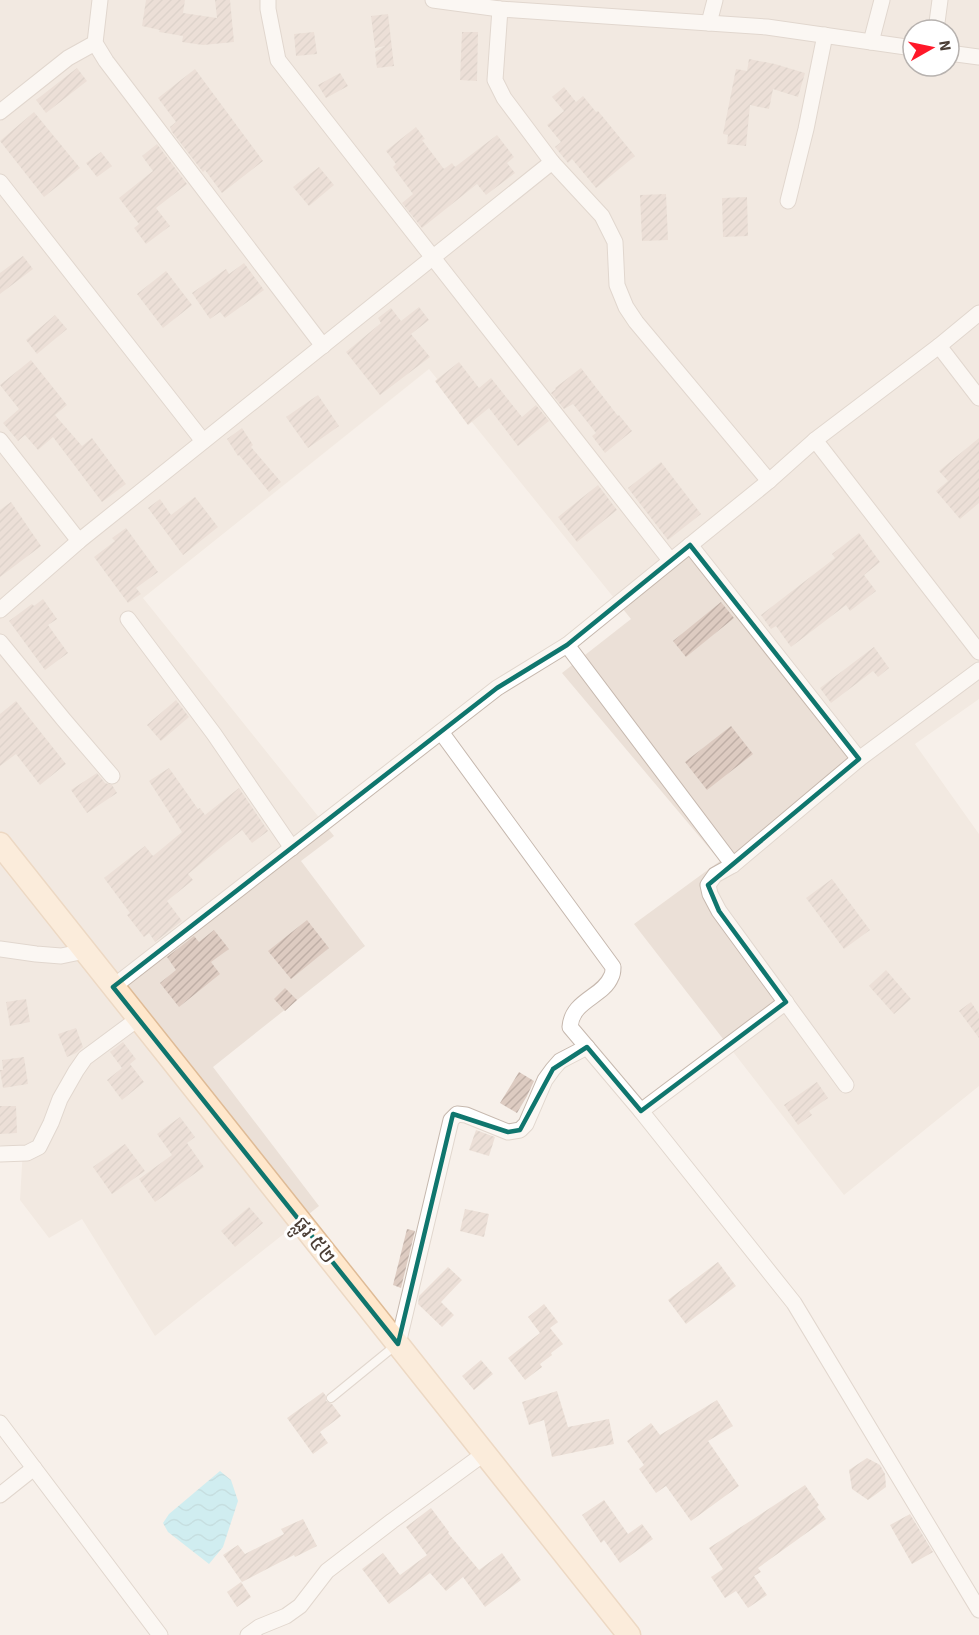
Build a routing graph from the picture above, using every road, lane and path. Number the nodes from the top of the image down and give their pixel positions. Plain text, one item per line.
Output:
1 (100, 0) edge
2 (268, 0) edge
3 (434, 0) edge
4 (715, 0) edge
5 (882, 0) edge
6 (940, 0) edge
7 (500, 9) junction
8 (938, 18) edge
9 (709, 22) junction
10 (825, 35) junction
11 (871, 42) junction
12 (95, 43) junction
13 (901, 46) edge
14 (961, 55) edge
15 (979, 57) edge
16 (0, 112) edge
17 (552, 162) junction
18 (0, 182) edge
19 (788, 201) dead end
20 (433, 258) junction
21 (979, 313) edge
22 (323, 346) junction
23 (939, 346) junction
24 (979, 398) edge
25 (0, 440) edge
26 (815, 440) junction
27 (203, 441) junction
28 (769, 481) junction
29 (79, 541) junction
30 (690, 545) junction
31 (670, 560) junction
32 (0, 610) edge
33 (128, 619) dead end
34 (0, 642) edge
35 (567, 645) junction
36 (979, 652) edge
37 (979, 670) edge
38 (441, 732) junction
39 (859, 759) junction
40 (112, 776) dead end
41 (0, 844) edge
42 (292, 848) junction
43 (733, 865) junction
44 (0, 949) edge
45 (85, 951) junction
46 (113, 987) junction
47 (786, 1002) junction
48 (139, 1018) junction
49 (587, 1047) junction
50 (846, 1085) dead end
51 (641, 1111) junction
52 (0, 1154) edge
53 (398, 1344) junction
54 (331, 1398) dead end
55 (0, 1423) edge
56 (485, 1453) junction
57 (34, 1468) junction
58 (0, 1495) edge
59 (979, 1610) edge
60 (621, 1628) edge
61 (160, 1635) edge
62 (248, 1635) edge

1 - 12 street
2 - 20 street
3 - 7 street
4 - 9 street
5 - 11 street
6 - 8 street
7 - 9 street
7 - 17 street
9 - 10 street
10 - 11 street
10 - 19 street
11 - 13 street
12 - 16 street
12 - 22 street
14 - 15 street
17 - 20 street
17 - 28 street
18 - 27 street
20 - 22 street
20 - 31 street
21 - 23 street
22 - 27 street
23 - 24 street
23 - 26 street
25 - 29 street
26 - 28 street
26 - 36 street
27 - 29 street
28 - 30 street
29 - 32 street
30 - 31 street
30 - 39 street
31 - 35 street
33 - 42 street
34 - 40 street
35 - 38 street
35 - 43 street
37 - 39 street
38 - 42 street
38 - 49 street
39 - 43 street
41 - 45 street, ផ្លូវ ៥២
42 - 46 street
43 - 47 street
44 - 45 street
45 - 46 street, ផ្លូវ ៥២
46 - 48 street, ផ្លូវ ៥២
47 - 50 street
47 - 51 street
48 - 52 street
48 - 53 street, ផ្លូវ ៥២
49 - 51 street
49 - 53 street
51 - 59 street
53 - 54 lane
53 - 56 street, ផ្លូវ ៥២
55 - 57 street
56 - 60 street, ផ្លូវ ៥២
56 - 62 street
57 - 58 street
57 - 61 street

